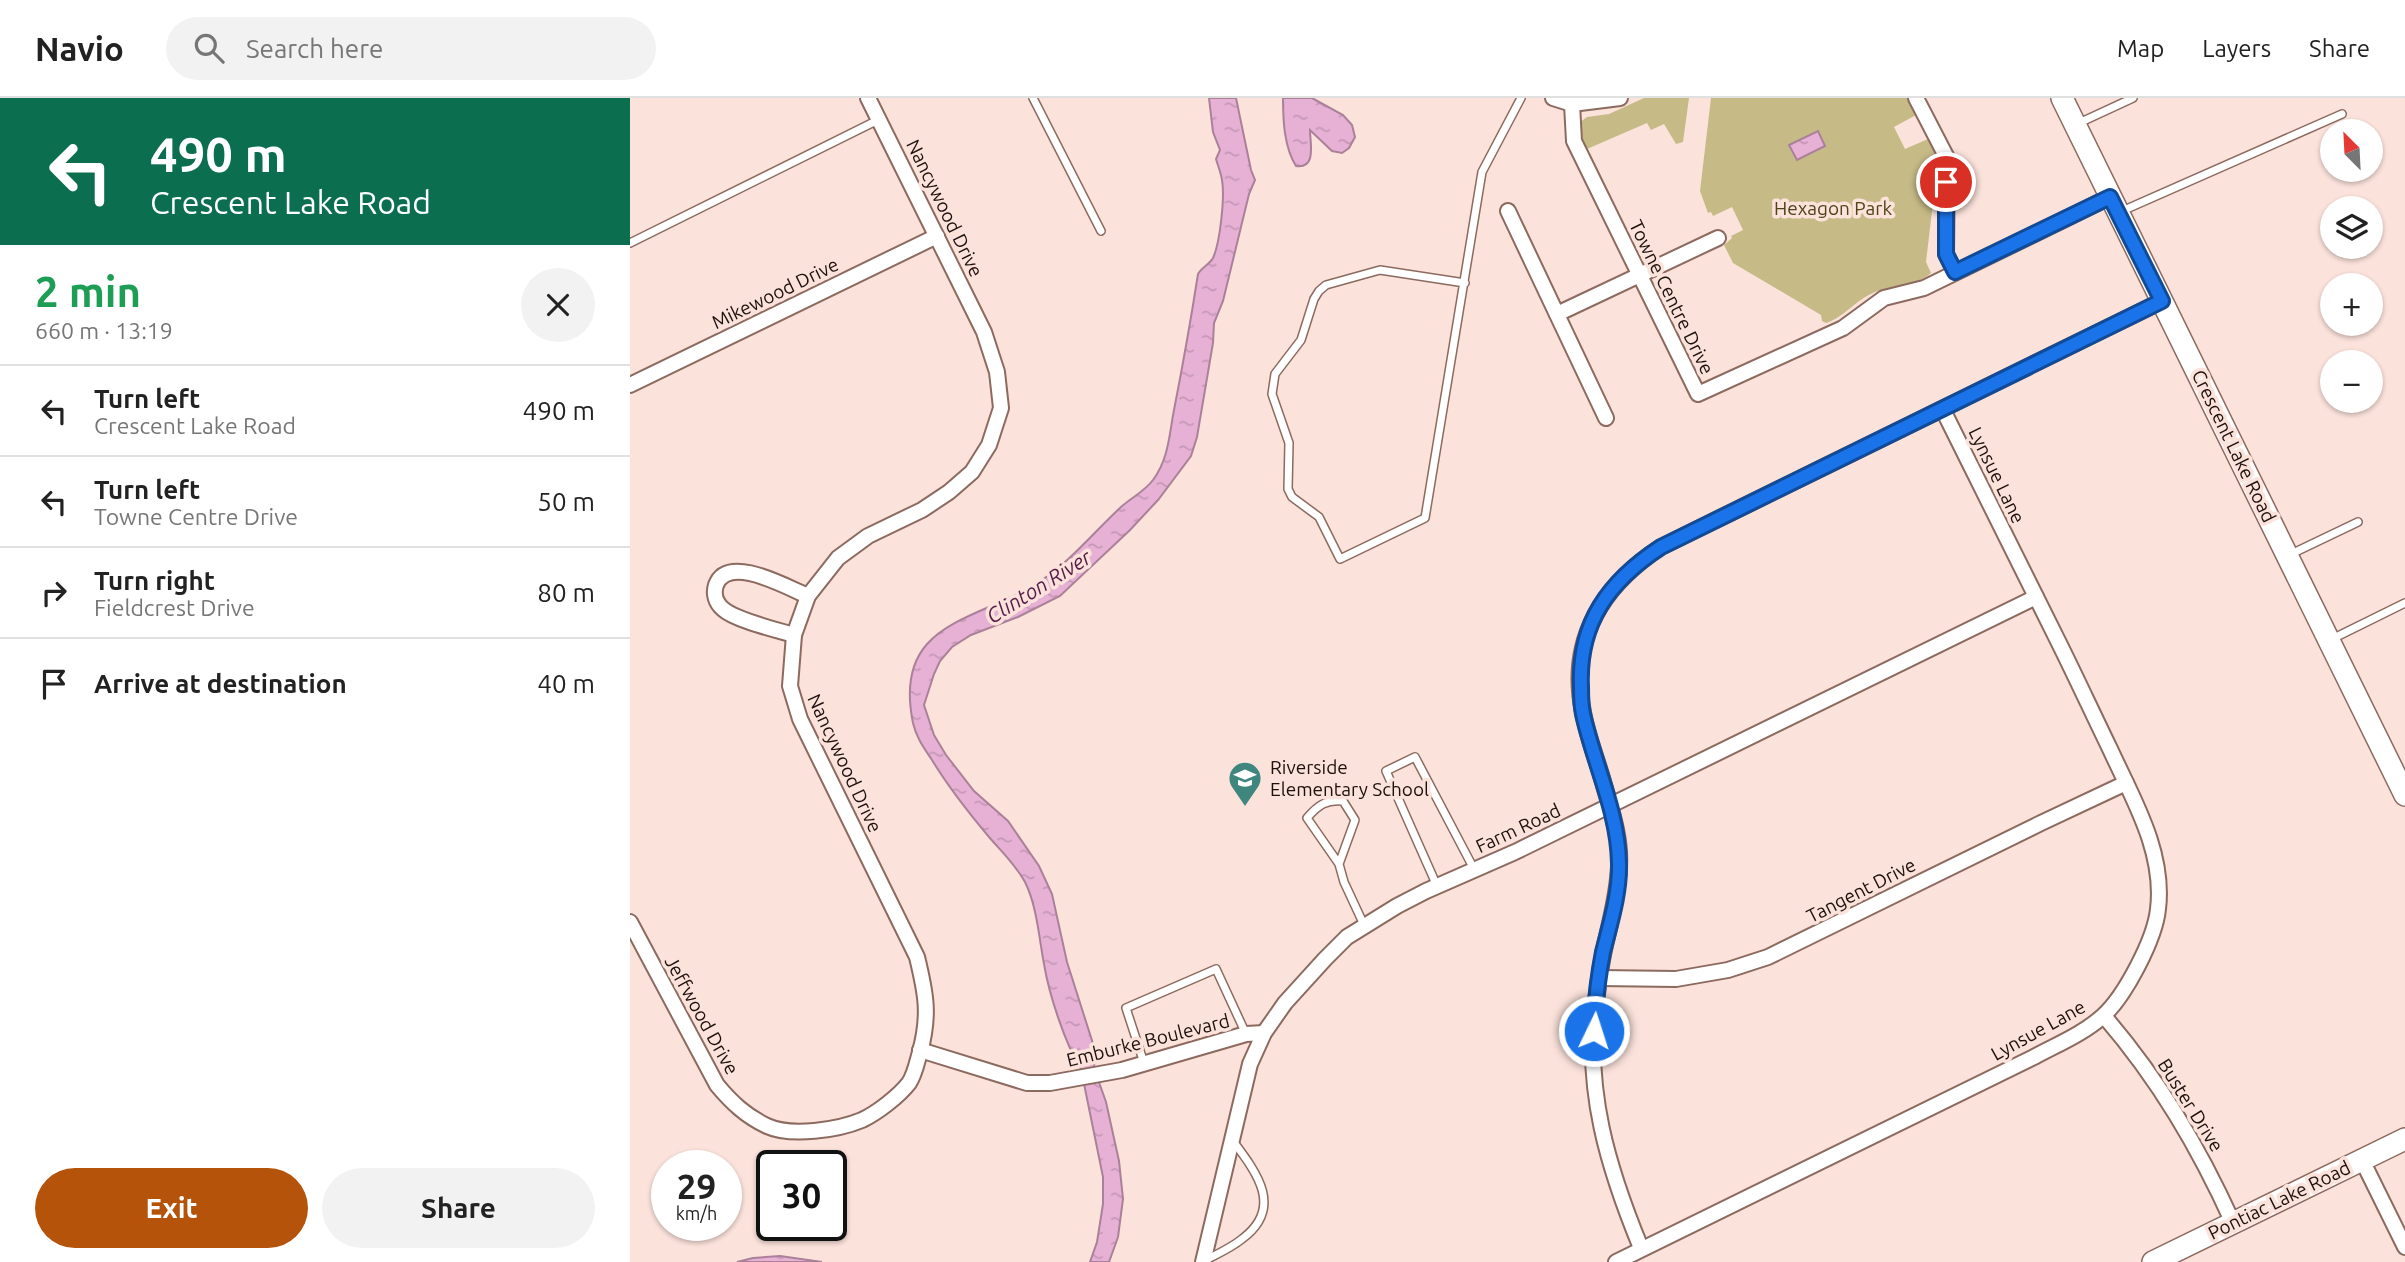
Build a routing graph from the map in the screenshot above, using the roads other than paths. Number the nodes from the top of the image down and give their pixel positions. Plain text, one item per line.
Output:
1 (868, 98) edge
2 (1033, 98) edge
3 (1521, 98) edge
4 (1553, 98) edge
5 (1620, 98) edge
6 (1916, 98) edge
7 (2133, 98) edge
8 (2068, 100) edge
9 (1572, 104) junction
10 (2342, 114) dead end
11 (879, 120) junction
12 (2075, 125) junction
13 (2114, 205) junction
14 (1508, 211) dead end
15 (1101, 231) dead end
16 (937, 236) junction
17 (1718, 239) dead end
18 (630, 243) edge
19 (1955, 272) junction
20 (1641, 276) junction
21 (1465, 283) junction
22 (2162, 301) junction
23 (1557, 314) junction
24 (630, 385) edge
25 (1944, 410) junction
26 (1606, 418) dead end
27 (2358, 522) dead end
28 (2288, 555) junction
29 (808, 596) junction
30 (2036, 597) junction
31 (2405, 603) edge
32 (794, 635) junction
33 (2330, 640) junction
34 (2126, 783) junction
35 (2405, 795) edge
36 (1609, 804) junction
37 (1339, 864) junction
38 (1474, 870) junction
39 (1437, 886) junction
40 (630, 922) edge
41 (1364, 925) junction
42 (1599, 978) junction
43 (2104, 1016) junction
44 (1264, 1033) junction
45 (1247, 1034) junction
46 (920, 1050) junction
47 (1144, 1063) junction
48 (2405, 1139) edge
49 (1232, 1140) junction
50 (2362, 1160) junction
51 (2233, 1223) junction
52 (2405, 1247) edge
53 (1641, 1248) junction
54 (1204, 1262) edge
55 (1616, 1262) edge
56 (2153, 1262) edge

1 - 11 street, Nancywood Drive
2 - 15 lane
3 - 21 lane
4 - 9 street
5 - 9 street
6 - 19 street
7 - 12 lane
8 - 12 street, Crescent Lake Road
9 - 20 street, Towne Centre Drive
10 - 13 lane
11 - 16 street, Nancywood Drive
11 - 18 lane
12 - 13 street, Crescent Lake Road
13 - 19 street, Towne Centre Drive
13 - 22 street, Crescent Lake Road
14 - 23 street
16 - 24 street, Mikewood Drive
16 - 29 street, Nancywood Drive
17 - 20 street
19 - 20 street, Towne Centre Drive
20 - 23 street
21 - 21 lane
22 - 25 street
22 - 28 street, Crescent Lake Road
23 - 26 street
25 - 30 street, Lynsue Lane
25 - 36 street
27 - 28 lane
28 - 33 street, Crescent Lake Road
29 - 32 street, Nancywood Drive
29 - 32 street
30 - 34 street, Lynsue Lane
30 - 36 street, Farm Road
31 - 33 lane
32 - 46 street, Nancywood Drive
33 - 35 street, Crescent Lake Road
34 - 42 street, Tangent Drive
34 - 43 street, Lynsue Lane
36 - 38 street, Farm Road
36 - 42 street
37 - 37 lane
37 - 41 lane
38 - 39 street, Farm Road
38 - 39 lane
39 - 41 street, Farm Road
40 - 46 street, Jeffwood Drive
41 - 44 street, Farm Road
42 - 53 street
43 - 51 street, Buster Drive
43 - 53 street, Lynsue Lane
44 - 45 street, Emburke Boulevard
44 - 49 street, Farm Road
45 - 47 street, Emburke Boulevard
45 - 47 lane
46 - 47 street, Emburke Boulevard
48 - 50 street, Pontiac Lake Road
49 - 54 street, Farm Road
49 - 54 lane
50 - 51 street, Pontiac Lake Road
50 - 52 street
51 - 56 street, Pontiac Lake Road
53 - 55 street, Lynsue Lane

